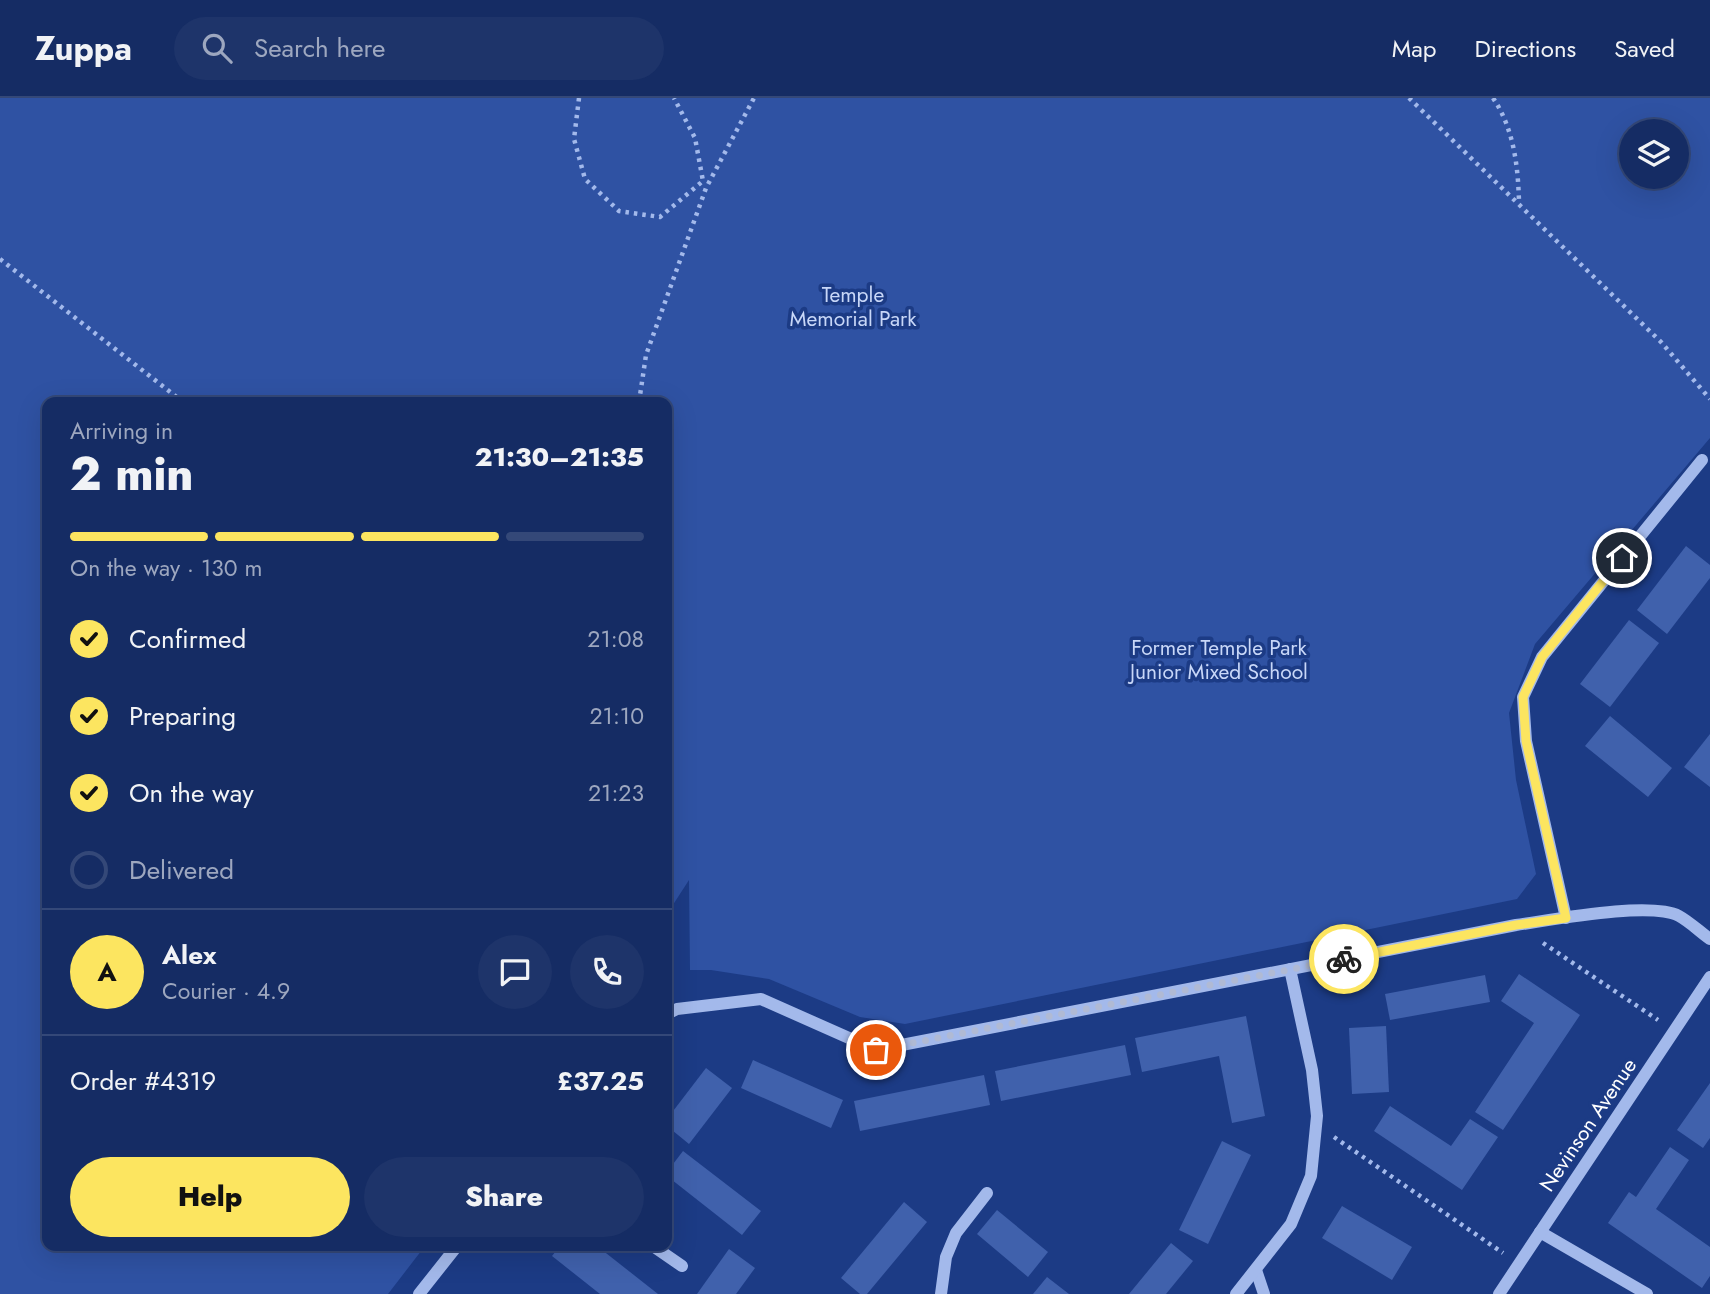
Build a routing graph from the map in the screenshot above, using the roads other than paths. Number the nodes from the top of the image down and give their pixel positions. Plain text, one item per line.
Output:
1 (1702, 460) dead end
2 (1566, 918) junction
3 (1710, 939) edge
4 (1290, 969) junction
5 (1710, 977) edge
6 (672, 1012) edge
7 (987, 1193) dead end
8 (1539, 1233) junction
9 (453, 1251) edge
10 (660, 1251) edge
11 (682, 1266) dead end
12 (1256, 1270) junction
13 (419, 1294) edge
14 (941, 1294) edge
15 (1236, 1294) edge
16 (1264, 1294) edge
17 (1499, 1294) edge
18 (1647, 1294) edge

1 - 2 street
2 - 3 street
2 - 4 street
4 - 6 street
4 - 12 street
5 - 8 street, Nevinson Avenue
7 - 14 street
8 - 17 street, Nevinson Avenue
8 - 18 street
9 - 13 street
10 - 11 street
12 - 15 street
12 - 16 street

